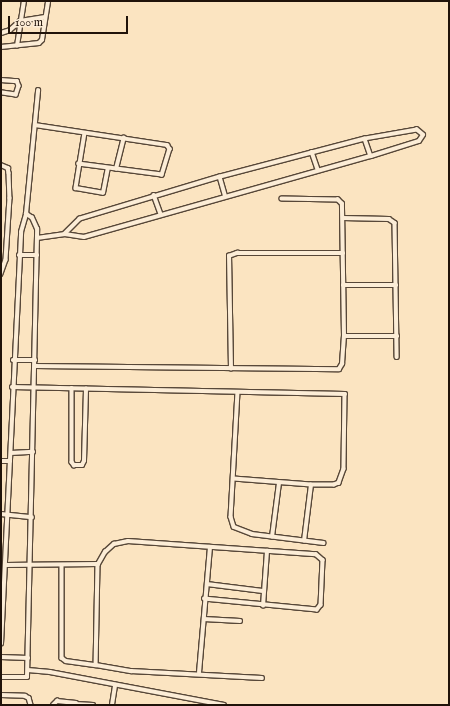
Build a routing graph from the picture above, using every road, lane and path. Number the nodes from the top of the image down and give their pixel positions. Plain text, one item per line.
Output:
1 (24, 1) edge
2 (48, 1) edge
3 (45, 17) junction
4 (20, 21) junction
5 (1, 33) edge
6 (1, 46) edge
7 (17, 46) junction
8 (1, 80) edge
9 (38, 91) dead end
10 (1, 93) edge
11 (35, 125) junction
12 (85, 133) junction
13 (124, 138) junction
14 (366, 139) junction
15 (312, 152) junction
16 (371, 156) junction
17 (79, 164) junction
18 (1, 165) edge
19 (108, 168) junction
20 (116, 169) junction
21 (318, 170) junction
22 (220, 177) junction
23 (154, 195) junction
24 (225, 195) junction
25 (282, 199) dead end
26 (26, 214) junction
27 (161, 214) junction
28 (343, 218) junction
29 (65, 234) junction
30 (37, 238) junction
31 (343, 253) junction
32 (19, 255) junction
33 (37, 255) junction
34 (1, 274) edge
35 (343, 285) junction
36 (396, 285) junction
37 (344, 336) junction
38 (397, 336) junction
39 (397, 356) dead end
40 (13, 360) junction
41 (35, 360) junction
42 (35, 366) junction
43 (232, 368) junction
44 (12, 387) junction
45 (34, 387) junction
46 (72, 388) junction
47 (86, 389) junction
48 (238, 392) junction
49 (33, 452) junction
50 (11, 453) junction
51 (1, 461) edge
52 (10, 461) junction
53 (234, 479) junction
54 (280, 483) junction
55 (311, 485) junction
56 (1, 514) edge
57 (9, 515) junction
58 (32, 517) junction
59 (272, 537) junction
60 (304, 541) junction
61 (323, 543) dead end
62 (210, 547) junction
63 (267, 551) junction
64 (98, 564) junction
65 (6, 565) junction
66 (30, 566) junction
67 (62, 566) junction
68 (207, 584) junction
69 (263, 591) junction
70 (2, 595) edge
71 (206, 599) junction
72 (263, 606) junction
73 (204, 619) junction
74 (240, 621) dead end
75 (1, 644) edge
76 (1, 657) edge
77 (28, 658) junction
78 (96, 665) junction
79 (28, 670) junction
80 (199, 673) junction
81 (1, 677) edge
82 (262, 678) dead end
83 (115, 685) junction
84 (1, 694) edge
85 (76, 704) edge
86 (31, 705) edge
87 (54, 705) edge
88 (93, 705) edge
89 (112, 705) edge
90 (224, 705) edge

1 - 4 lane
2 - 3 lane
3 - 4 lane
3 - 7 lane
4 - 5 lane
4 - 7 lane
6 - 7 lane
8 - 10 lane
9 - 11 lane
11 - 12 lane
11 - 26 lane
12 - 13 lane
12 - 17 lane
13 - 20 lane
13 - 20 lane
14 - 15 lane
14 - 16 lane
14 - 16 lane
15 - 21 lane
15 - 22 lane
16 - 21 lane
17 - 19 lane
17 - 19 lane
18 - 34 lane
19 - 20 lane
21 - 24 lane
22 - 23 lane
22 - 24 lane
23 - 27 lane
23 - 29 lane
24 - 27 lane
25 - 28 lane
26 - 30 lane
26 - 32 lane
27 - 29 lane
28 - 31 lane
28 - 36 lane
29 - 30 lane
30 - 33 lane
31 - 35 lane
31 - 43 lane
32 - 33 lane
32 - 40 lane
33 - 41 lane
35 - 36 lane
35 - 37 lane
36 - 38 lane
37 - 38 lane
37 - 43 lane
38 - 39 lane
40 - 41 lane
40 - 44 lane
41 - 42 lane
42 - 43 lane
42 - 45 lane
44 - 45 lane
44 - 50 lane
45 - 46 lane
45 - 49 lane
46 - 47 lane
46 - 47 lane
47 - 48 lane
48 - 53 lane
48 - 55 lane
49 - 50 lane
49 - 58 lane
50 - 52 lane
51 - 52 lane
52 - 57 lane
53 - 54 lane
53 - 59 lane
54 - 55 lane
54 - 59 lane
55 - 60 lane
56 - 57 lane
57 - 58 lane
57 - 65 lane
58 - 66 lane
59 - 60 lane
60 - 61 lane
62 - 63 lane
62 - 64 lane
62 - 68 lane
63 - 69 lane
63 - 72 lane
64 - 67 lane
64 - 78 lane
65 - 66 lane
65 - 70 lane
66 - 67 lane
66 - 77 lane
67 - 78 lane
68 - 69 lane
68 - 71 lane
69 - 72 lane
70 - 75 lane
71 - 72 lane
71 - 73 lane
73 - 74 lane
73 - 80 lane
76 - 77 lane
77 - 79 lane
78 - 80 lane
79 - 81 lane
79 - 83 lane
80 - 82 lane
83 - 89 lane
83 - 90 lane
84 - 86 lane
85 - 87 lane
85 - 88 lane

